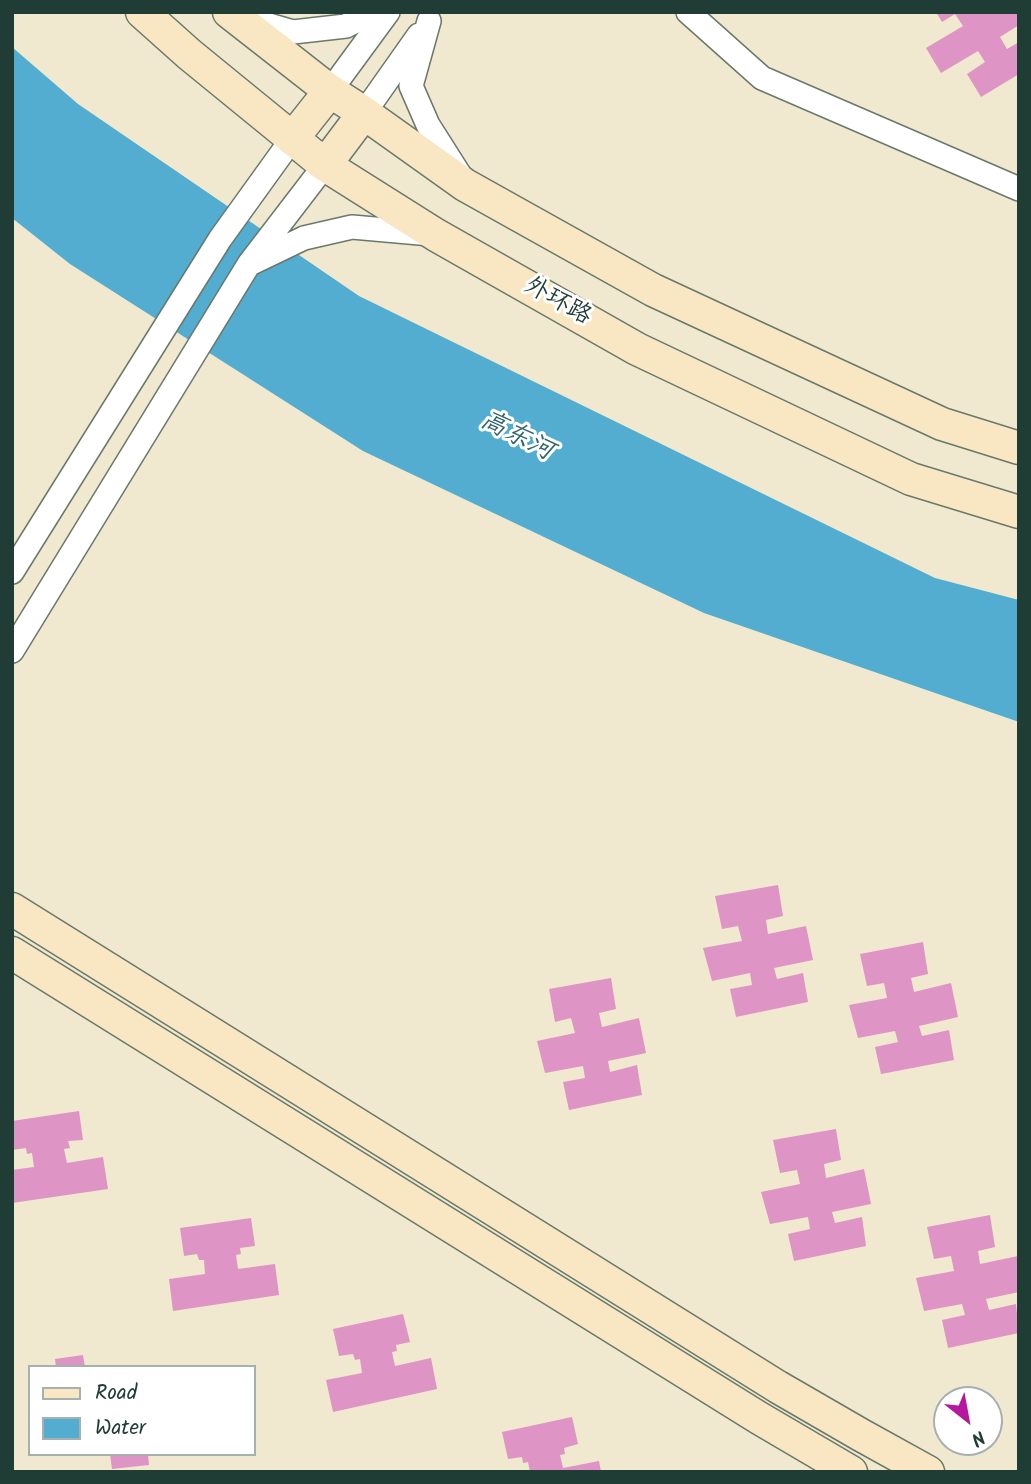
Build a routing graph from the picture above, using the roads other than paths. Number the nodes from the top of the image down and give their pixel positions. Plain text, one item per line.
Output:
1 (142, 12) edge
2 (372, 12) edge
3 (388, 12) edge
4 (688, 12) edge
5 (229, 13) edge
6 (432, 17) edge
7 (330, 91) junction
8 (364, 113) junction
9 (292, 139) junction
10 (325, 165) junction
11 (465, 185) junction
12 (1019, 189) edge
13 (436, 235) junction
14 (250, 264) junction
15 (1019, 448) edge
16 (1019, 512) edge
17 (12, 572) edge
18 (12, 651) edge
19 (12, 909) edge
20 (12, 953) edge
21 (851, 1472) edge
22 (928, 1472) edge

1 - 9 main road, 外环路
2 - 5 street
3 - 7 street
4 - 12 street
5 - 7 main road
6 - 8 street
6 - 11 street
7 - 8 main road
7 - 9 main road
8 - 10 main road
8 - 11 main road
9 - 10 main road, 外环路
9 - 17 street
10 - 13 main road, 外环路
10 - 14 street
11 - 15 main road
13 - 14 street
13 - 16 main road, 外环路
14 - 18 street
19 - 22 main road
20 - 21 main road

